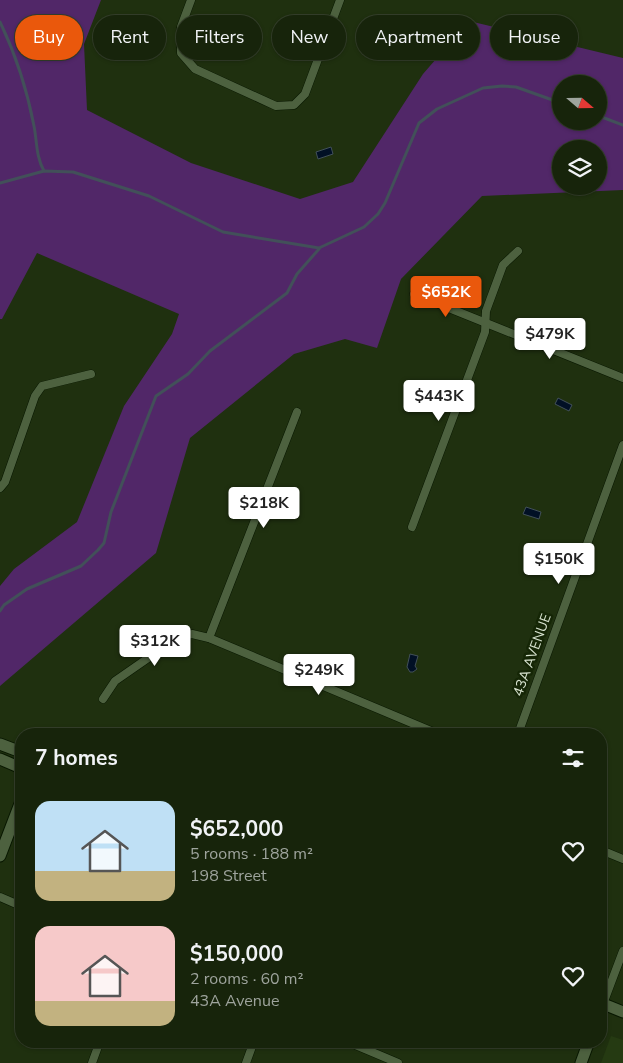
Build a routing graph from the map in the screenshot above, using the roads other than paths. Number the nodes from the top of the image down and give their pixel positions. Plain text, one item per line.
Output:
1 (191, 0) edge
2 (340, 0) edge
3 (518, 251) dead end
4 (414, 294) dead end
5 (485, 322) junction
6 (91, 374) dead end
7 (623, 378) edge
8 (297, 412) dead end
9 (623, 445) edge
10 (0, 488) edge
11 (412, 527) dead end
12 (209, 638) junction
13 (103, 699) dead end
14 (424, 728) edge
15 (520, 728) edge
16 (0, 744) edge
17 (15, 750) edge
18 (0, 759) edge
19 (15, 765) edge
20 (15, 817) edge
21 (607, 852) edge
22 (0, 856) edge
23 (623, 859) edge
24 (0, 897) edge
25 (15, 903) edge
26 (623, 951) edge
27 (607, 992) edge
28 (607, 1007) edge
29 (623, 1012) edge
30 (97, 1048) edge
31 (251, 1048) edge
32 (363, 1048) edge
33 (586, 1048) edge
34 (92, 1063) edge
35 (246, 1063) edge
36 (398, 1063) edge
37 (581, 1063) edge

1 - 2 street
3 - 5 street
4 - 5 street
5 - 7 street
5 - 11 street
6 - 10 street
8 - 12 street
9 - 15 street, 43A AVENUE
12 - 13 street
12 - 14 street
16 - 17 street
18 - 19 street
20 - 22 street
21 - 23 street
24 - 25 street
26 - 27 street
28 - 29 street
30 - 34 street
31 - 35 street
32 - 36 street
33 - 37 street

